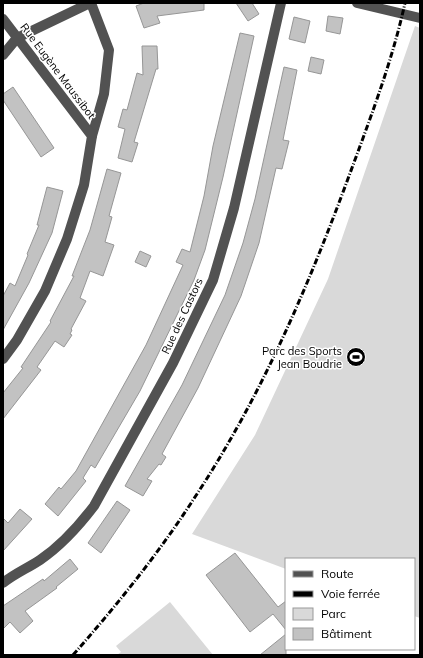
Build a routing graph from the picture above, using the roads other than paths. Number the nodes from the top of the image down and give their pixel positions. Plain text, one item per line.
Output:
1 (90, 3) edge
2 (281, 3) edge
3 (357, 3) edge
4 (420, 18) edge
5 (3, 19) edge
6 (17, 38) junction
7 (3, 55) edge
8 (92, 136) junction
9 (3, 359) edge
10 (3, 583) edge

1 - 6 street
1 - 8 street
2 - 10 street, Rue des Castors
3 - 4 street
5 - 6 street, Rue Eugène Maussibot
6 - 7 street
6 - 8 street, Rue Eugène Maussibot
8 - 9 street, Rue Eugène Maussibot

